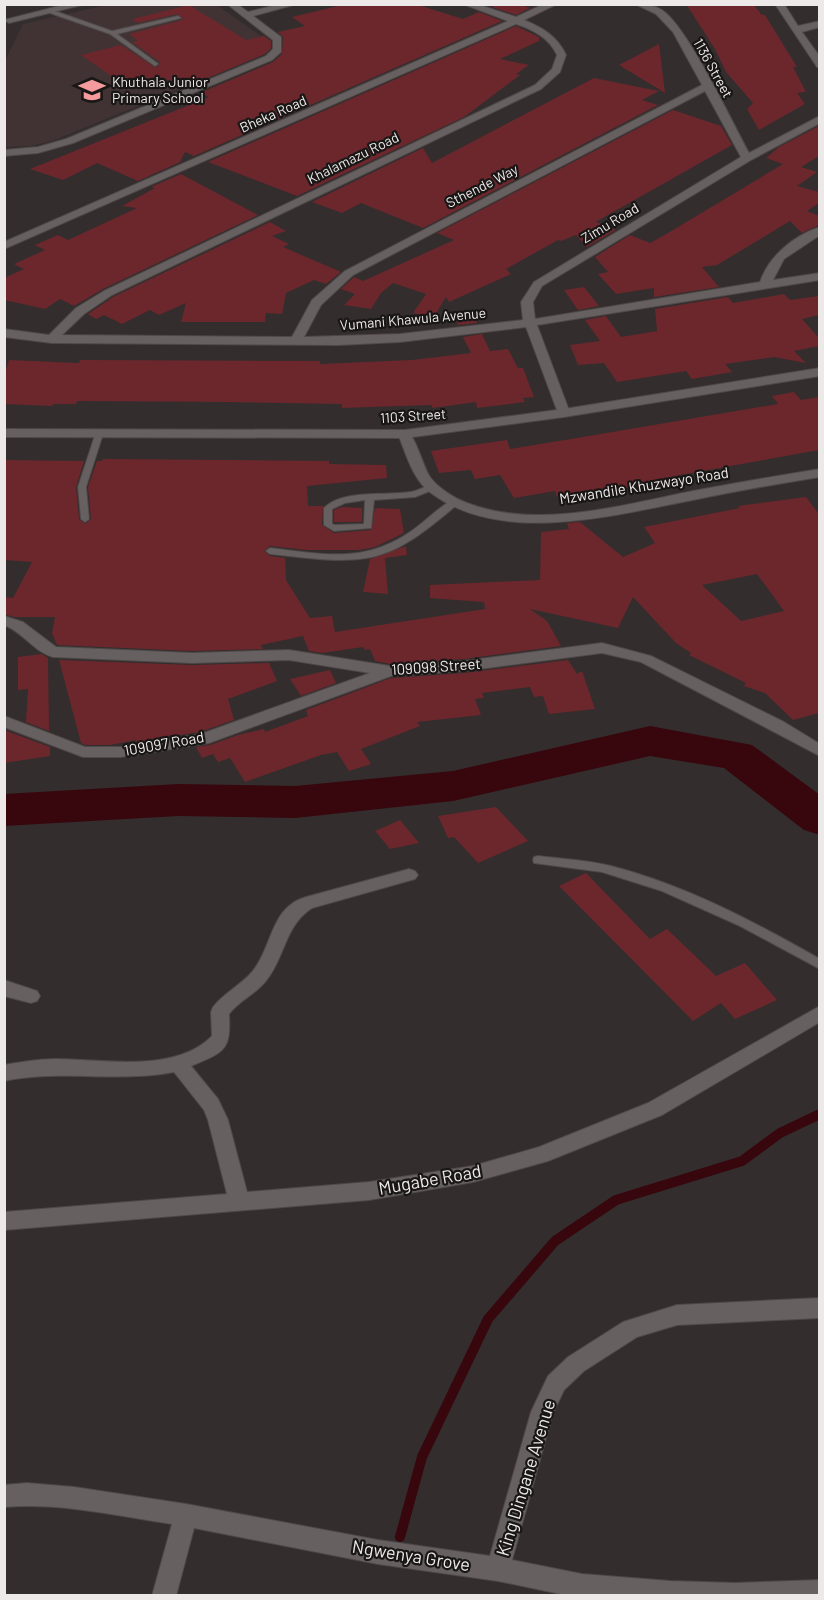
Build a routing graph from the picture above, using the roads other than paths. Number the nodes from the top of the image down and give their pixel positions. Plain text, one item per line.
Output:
1 (82, 4) edge
2 (231, 4) edge
3 (293, 4) edge
4 (467, 4) edge
5 (553, 4) edge
6 (639, 4) edge
7 (779, 4) edge
8 (49, 11) junction
9 (248, 15) junction
10 (178, 18) dead end
11 (516, 21) junction
12 (819, 24) edge
13 (4, 29) edge
14 (796, 31) junction
15 (112, 33) junction
16 (155, 64) dead end
17 (819, 65) edge
18 (708, 86) junction
19 (819, 119) edge
20 (4, 153) edge
21 (747, 159) junction
22 (819, 230) edge
23 (4, 246) edge
24 (819, 276) edge
25 (766, 283) junction
26 (530, 323) junction
27 (4, 333) edge
28 (52, 339) junction
29 (296, 341) junction
30 (819, 372) edge
31 (564, 413) junction
32 (4, 433) edge
33 (99, 434) junction
34 (405, 434) junction
35 (819, 473) edge
36 (432, 487) junction
37 (370, 497) junction
38 (455, 502) junction
39 (85, 519) dead end
40 (270, 551) dead end
41 (4, 620) edge
42 (390, 671) junction
43 (4, 721) edge
44 (819, 751) edge
45 (538, 860) dead end
46 (409, 875) dead end
47 (819, 965) edge
48 (4, 987) edge
49 (31, 996) dead end
50 (819, 1013) edge
51 (180, 1065) junction
52 (4, 1073) edge
53 (240, 1203) junction
54 (4, 1221) edge
55 (819, 1308) edge
56 (4, 1496) edge
57 (186, 1515) junction
58 (498, 1569) junction
59 (819, 1592) edge
60 (164, 1596) edge

1 - 8 street
2 - 9 street
3 - 9 street
4 - 11 street, Khalamazu Road
5 - 11 street, Bheka Road
6 - 18 street, 1136 Street
7 - 14 street
8 - 13 street
8 - 15 lane
9 - 20 street
10 - 15 lane
11 - 23 street, Bheka Road
11 - 28 street, Khalamazu Road
12 - 14 street
14 - 17 street
15 - 16 lane
18 - 21 street, 1136 Street
18 - 29 street, Sthende Way
19 - 21 street, Zimu Road
21 - 26 street, Zimu Road
22 - 25 street
24 - 25 street, Vumani Khawula Avenue
25 - 26 street, Vumani Khawula Avenue
26 - 29 street, Vumani Khawula Avenue
26 - 31 street, Zimu Road
27 - 28 street, Vumani Khawula Avenue
28 - 29 street, Vumani Khawula Avenue
30 - 31 street, 1103 Street
31 - 34 street, 1103 Street
32 - 33 street, 1103 Street
33 - 34 street, 1103 Street
33 - 39 lane
34 - 36 street, Mzwandile Khuzwayo Road
35 - 38 street, Mzwandile Khuzwayo Road
36 - 37 lane
36 - 38 street, Mzwandile Khuzwayo Road
37 - 37 lane
38 - 40 lane
41 - 42 street, 109098 Street
42 - 43 street, 109097 Road
42 - 44 street, 109098 Street
45 - 47 lane
46 - 51 street
48 - 49 street
50 - 53 street, Mugabe Road
51 - 52 street
51 - 53 street
53 - 54 street, Mugabe Road
55 - 58 street, King Dingane Avenue
56 - 57 street, Ngwenya Grove
57 - 58 street, Ngwenya Grove
57 - 60 street
58 - 59 street, Ngwenya Grove

